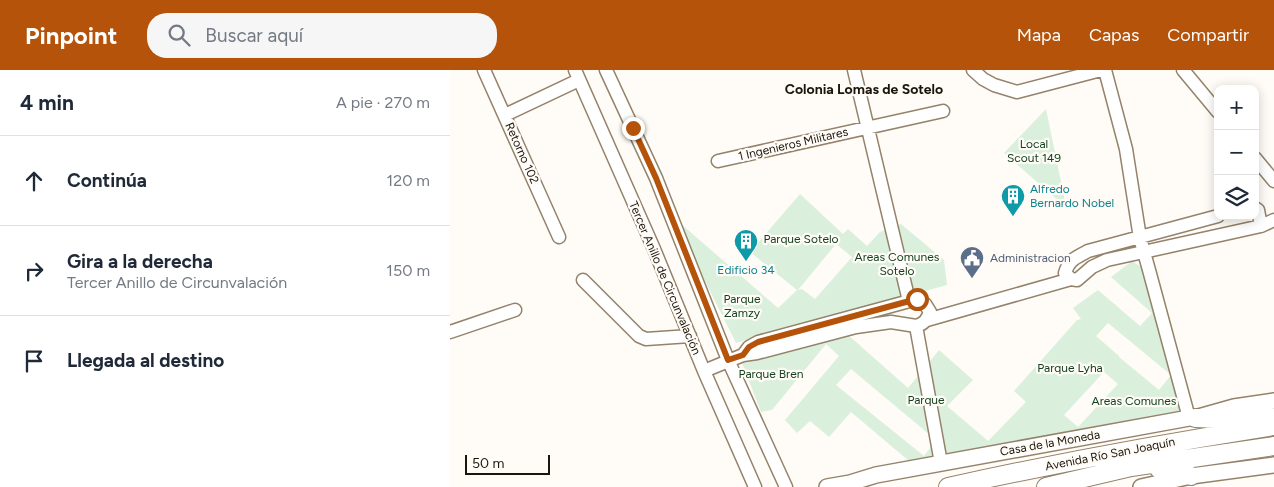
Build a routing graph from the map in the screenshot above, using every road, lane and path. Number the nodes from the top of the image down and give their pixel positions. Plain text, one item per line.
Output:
1 (484, 70) edge
2 (606, 70) edge
3 (854, 70) edge
4 (973, 70) edge
5 (1101, 70) edge
6 (1105, 70) edge
7 (1183, 70) edge
8 (577, 75) edge
9 (1214, 107) edge
10 (943, 111) dead end
11 (505, 115) junction
12 (868, 127) junction
13 (718, 162) dead end
14 (1259, 163) edge
15 (1274, 181) edge
16 (1259, 215) edge
17 (1214, 217) edge
18 (1274, 220) edge
19 (1261, 226) junction
20 (558, 237) dead end
21 (1140, 238) junction
22 (1143, 252) junction
23 (1071, 279) junction
24 (583, 280) dead end
25 (910, 301) junction
26 (515, 310) dead end
27 (921, 323) junction
28 (450, 332) edge
29 (690, 336) junction
30 (743, 355) junction
31 (728, 360) junction
32 (704, 370) junction
33 (1274, 401) edge
34 (1192, 418) junction
35 (1274, 418) edge
36 (1274, 426) edge
37 (1274, 446) edge
38 (941, 463) junction
39 (1274, 465) edge
40 (1131, 467) junction
41 (1191, 476) junction
42 (755, 487) edge
43 (786, 487) edge
44 (827, 487) edge
45 (948, 487) edge
46 (1046, 487) edge
47 (1141, 487) edge

1 - 11 street, Retorno 102
2 - 31 street
3 - 12 street
4 - 5 street
6 - 21 street
7 - 9 street
8 - 11 street
8 - 29 street, Tercer Anillo de Circunvalación
10 - 12 street, 1 Ingenieros Militares
11 - 20 street, Retorno 102
12 - 13 street, 1 Ingenieros Militares
12 - 25 street
14 - 15 street
16 - 19 street
17 - 21 street
18 - 19 street
19 - 22 street
21 - 22 street
21 - 23 street
22 - 23 street
22 - 34 street
23 - 27 street
24 - 29 street
25 - 27 street
25 - 30 street
26 - 28 street
27 - 30 street
27 - 38 street
29 - 32 street, Tercer Anillo de Circunvalación
30 - 31 street
31 - 32 street
31 - 43 street
32 - 42 street, Tercer Anillo de Circunvalación
33 - 34 main road, Casa de la Moneda
34 - 35 highway
34 - 38 main road, Casa de la Moneda
36 - 45 highway, Avenida Río San Joaquín
37 - 40 highway, Avenida Río San Joaquín
38 - 44 main road, Casa de la Moneda
39 - 41 main road
40 - 41 highway
40 - 46 highway, Avenida Río San Joaquín
41 - 47 main road

